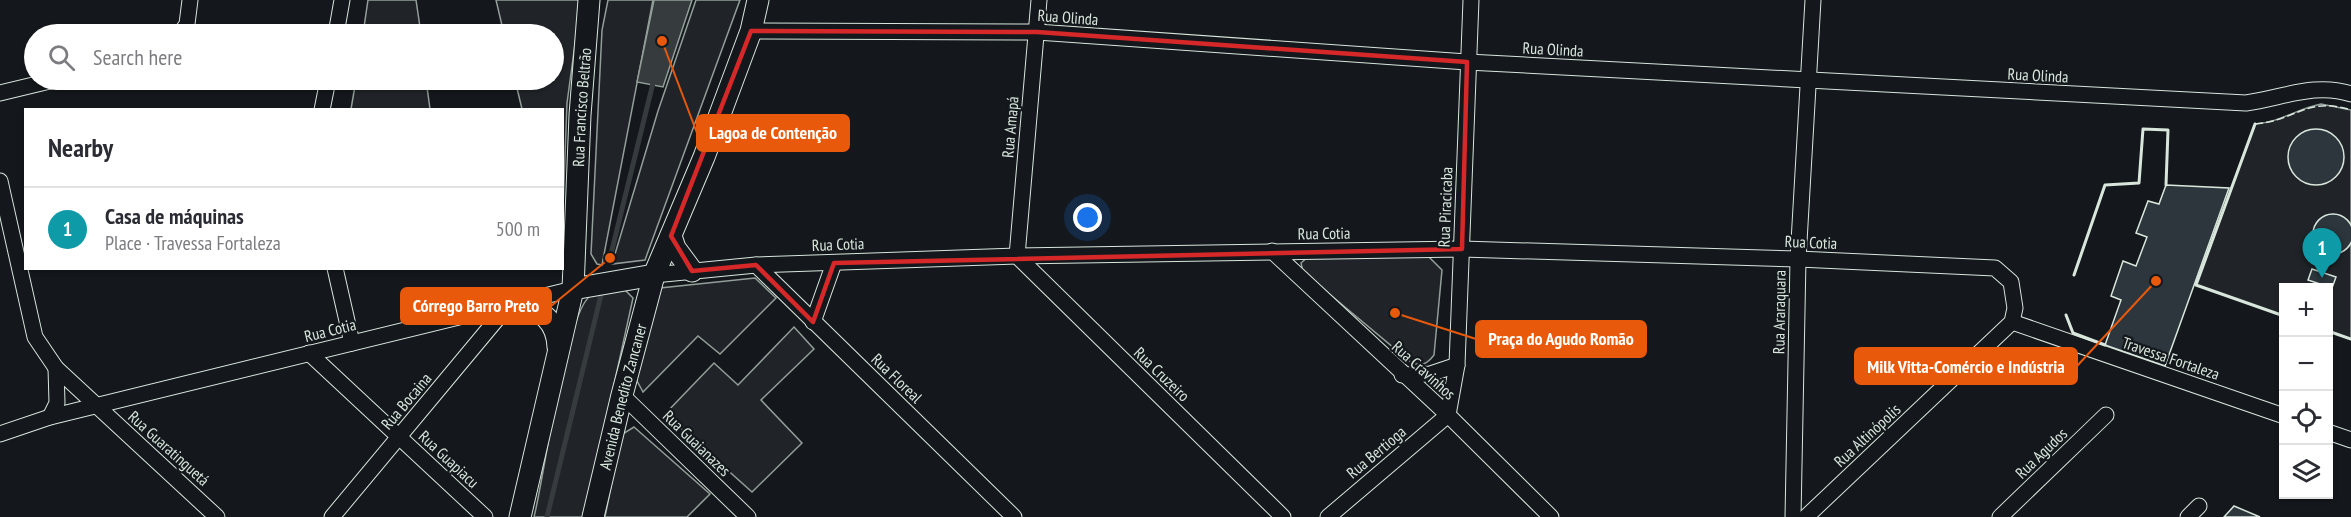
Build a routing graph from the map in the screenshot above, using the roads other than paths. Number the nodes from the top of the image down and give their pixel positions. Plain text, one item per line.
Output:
1 (190, 0) edge
2 (342, 0) edge
3 (589, 0) edge
4 (758, 0) edge
5 (1039, 0) edge
6 (1471, 0) edge
7 (1813, 0) edge
8 (187, 24) edge
9 (338, 24) edge
10 (751, 31) junction
11 (1036, 32) junction
12 (1467, 62) junction
13 (1809, 82) junction
14 (24, 87) edge
15 (326, 90) edge
16 (0, 93) edge
17 (2351, 94) edge
18 (322, 108) edge
19 (0, 181) edge
20 (671, 236) junction
21 (1462, 249) junction
22 (21, 250) edge
23 (1272, 251) junction
24 (0, 255) edge
25 (1017, 256) junction
26 (1798, 259) junction
27 (834, 263) junction
28 (756, 265) junction
29 (24, 269) edge
30 (24, 270) edge
31 (334, 270) edge
32 (692, 271) junction
33 (654, 275) junction
34 (573, 289) junction
35 (512, 305) junction
36 (813, 322) junction
37 (2012, 322) junction
38 (352, 343) junction
39 (558, 350) junction
40 (309, 353) junction
41 (1457, 365) junction
42 (56, 368) junction
43 (1402, 375) junction
44 (622, 395) junction
45 (95, 406) junction
46 (1448, 415) junction
47 (2106, 415) dead end
48 (2279, 415) edge
49 (50, 417) junction
50 (0, 434) edge
51 (2333, 434) edge
52 (400, 437) junction
53 (2351, 440) edge
54 (218, 517) edge
55 (332, 517) edge
56 (485, 517) edge
57 (520, 517) edge
58 (593, 517) edge
59 (747, 517) edge
60 (1014, 517) edge
61 (1282, 517) edge
62 (1328, 517) edge
63 (1551, 517) edge
64 (1793, 517) edge
65 (1806, 517) edge
66 (2000, 517) edge

1 - 8 street
2 - 9 street
3 - 34 main road, Rua Francisco Beltrão
4 - 10 main road, Avenida Benedito Zancaner
5 - 11 street, Rua Amapá
6 - 12 street, Rua Piracicaba
7 - 13 street, Rua Araraquara
10 - 11 street, Rua Olinda
10 - 20 main road, Avenida Benedito Zancaner
11 - 12 street, Rua Olinda
11 - 25 street, Rua Amapá
12 - 13 street, Rua Olinda
12 - 21 street, Rua Piracicaba
13 - 17 street, Rua Olinda
13 - 26 street, Rua Araraquara
14 - 16 street
15 - 18 street
19 - 22 street, Rua Guaratinguetá
20 - 32 main road
20 - 33 main road, Avenida Benedito Zancaner
21 - 23 street, Rua Cotia
21 - 26 street, Rua Cotia
21 - 41 street, Rua Piracicaba
22 - 24 street
22 - 29 street, Rua Guaratinguetá
23 - 25 street, Rua Cotia
23 - 43 street, Rua Cravinhos
25 - 27 street, Rua Cotia
25 - 61 street, Rua Cruzeiro
26 - 37 street, Rua Cotia
26 - 64 street, Rua Araraquara
27 - 28 street, Rua Cotia
27 - 36 street
28 - 32 street, Rua Cotia
28 - 36 street, Rua Floreal
30 - 42 street, Rua Guaratinguetá
31 - 38 street
32 - 33 street, Rua Cotia
33 - 34 main road
33 - 44 main road, Avenida Benedito Zancaner
34 - 35 street, Rua Cotia
34 - 39 main road
35 - 38 street, Rua Cotia
35 - 39 main road
35 - 52 street, Rua Bocaina
36 - 60 street, Rua Floreal
37 - 48 street, Travessa Fortaleza
37 - 65 street, Rua Altinópolis
38 - 40 street, Rua Cotia
39 - 57 main road
40 - 45 street, Rua Cotia
40 - 52 street, Rua Guapiacu
41 - 43 street
41 - 46 street, Rua Piracicaba
42 - 45 street, Rua Guaratinguetá
42 - 49 street
43 - 46 street, Rua Cravinhos
44 - 58 main road, Avenida Benedito Zancaner
44 - 59 street, Rua Guaianazes
45 - 49 street, Rua Cotia
45 - 54 street, Rua Guaratinguetá
46 - 62 street, Rua Bertioga
46 - 63 street, Rua Cravinhos
47 - 66 street, Rua Agudos
49 - 50 street, Rua Cotia
51 - 53 street
52 - 55 street, Rua Bocaina
52 - 56 street, Rua Guapiacu

